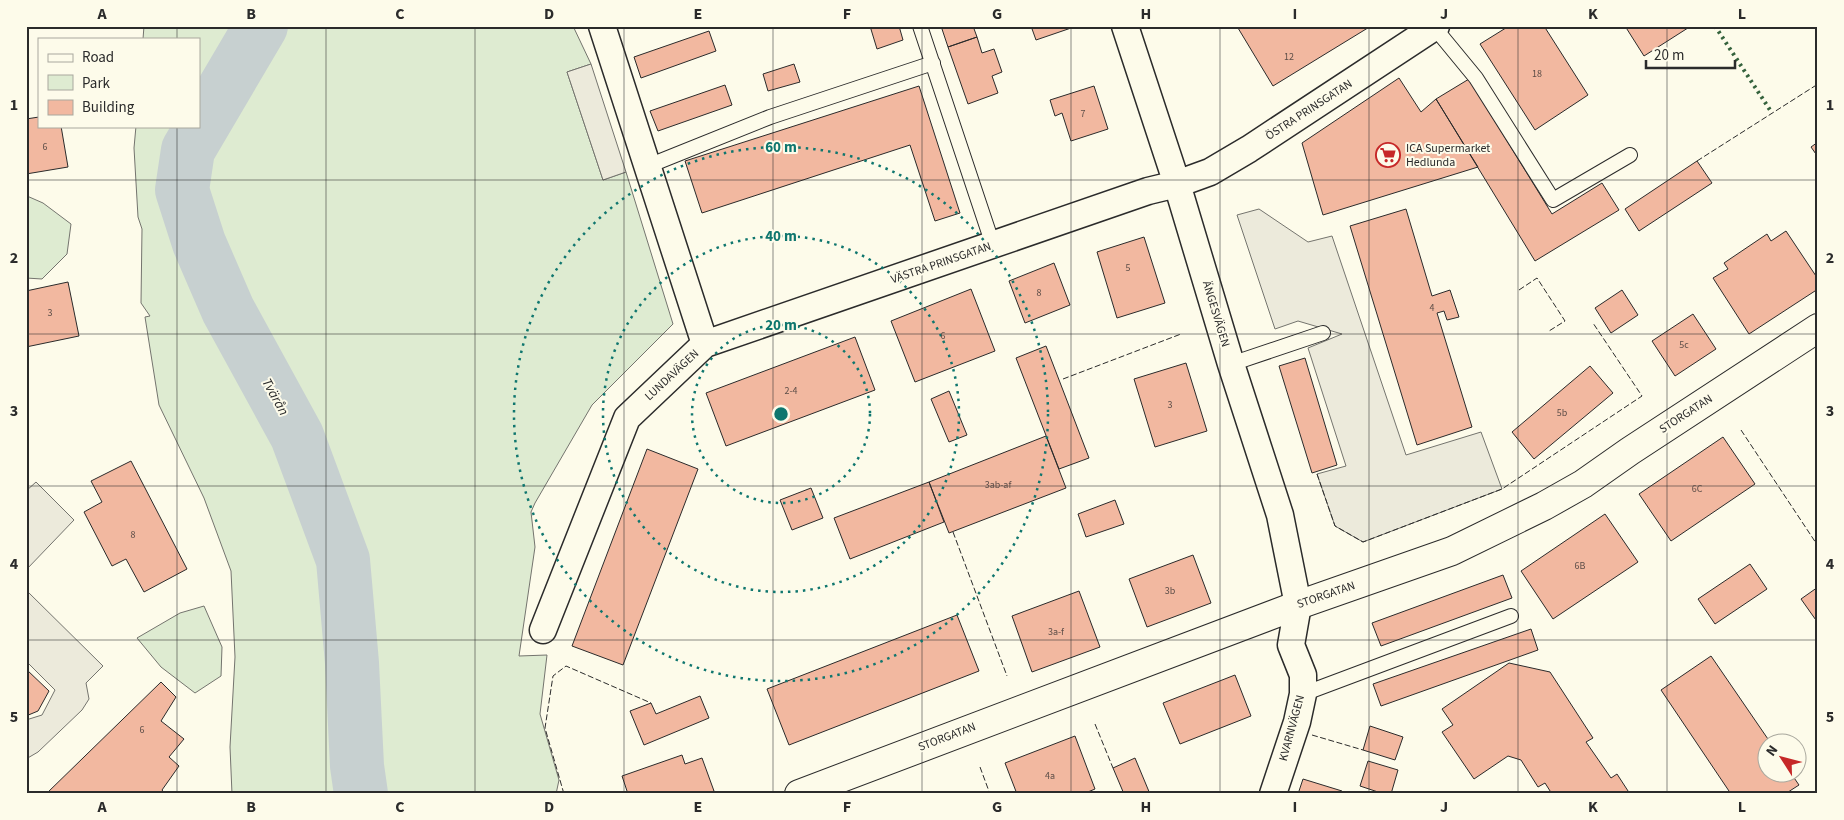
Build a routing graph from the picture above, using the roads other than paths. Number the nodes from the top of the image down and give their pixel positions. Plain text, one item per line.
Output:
1 (602, 26) edge
2 (920, 26) edge
3 (1125, 26) edge
4 (1435, 27) edge
5 (932, 63) junction
6 (1630, 155) dead end
7 (648, 166) junction
8 (1177, 184) junction
9 (993, 245) junction
10 (1818, 328) edge
11 (1323, 333) dead end
12 (705, 344) junction
13 (1231, 364) junction
14 (1298, 605) junction
15 (1511, 616) dead end
16 (543, 630) dead end
17 (1303, 694) junction
18 (800, 794) edge
19 (1273, 794) edge

1 - 7 street, LUNDAVÄGEN
2 - 5 lane
3 - 8 street, ÄNGESVÄGEN
4 - 6 lane
4 - 8 street, ÖSTRA PRINSGATAN
5 - 7 lane
5 - 9 lane
7 - 12 street, LUNDAVÄGEN
8 - 9 street, VÄSTRA PRINSGATAN
8 - 13 street, ÄNGESVÄGEN
9 - 12 street, VÄSTRA PRINSGATAN
10 - 14 street, STORGATAN
11 - 13 lane
12 - 16 street, LUNDAVÄGEN
13 - 14 street, ÄNGESVÄGEN
14 - 17 street, KVARNVÄGEN
14 - 18 street, STORGATAN
15 - 17 lane
17 - 19 street, KVARNVÄGEN

